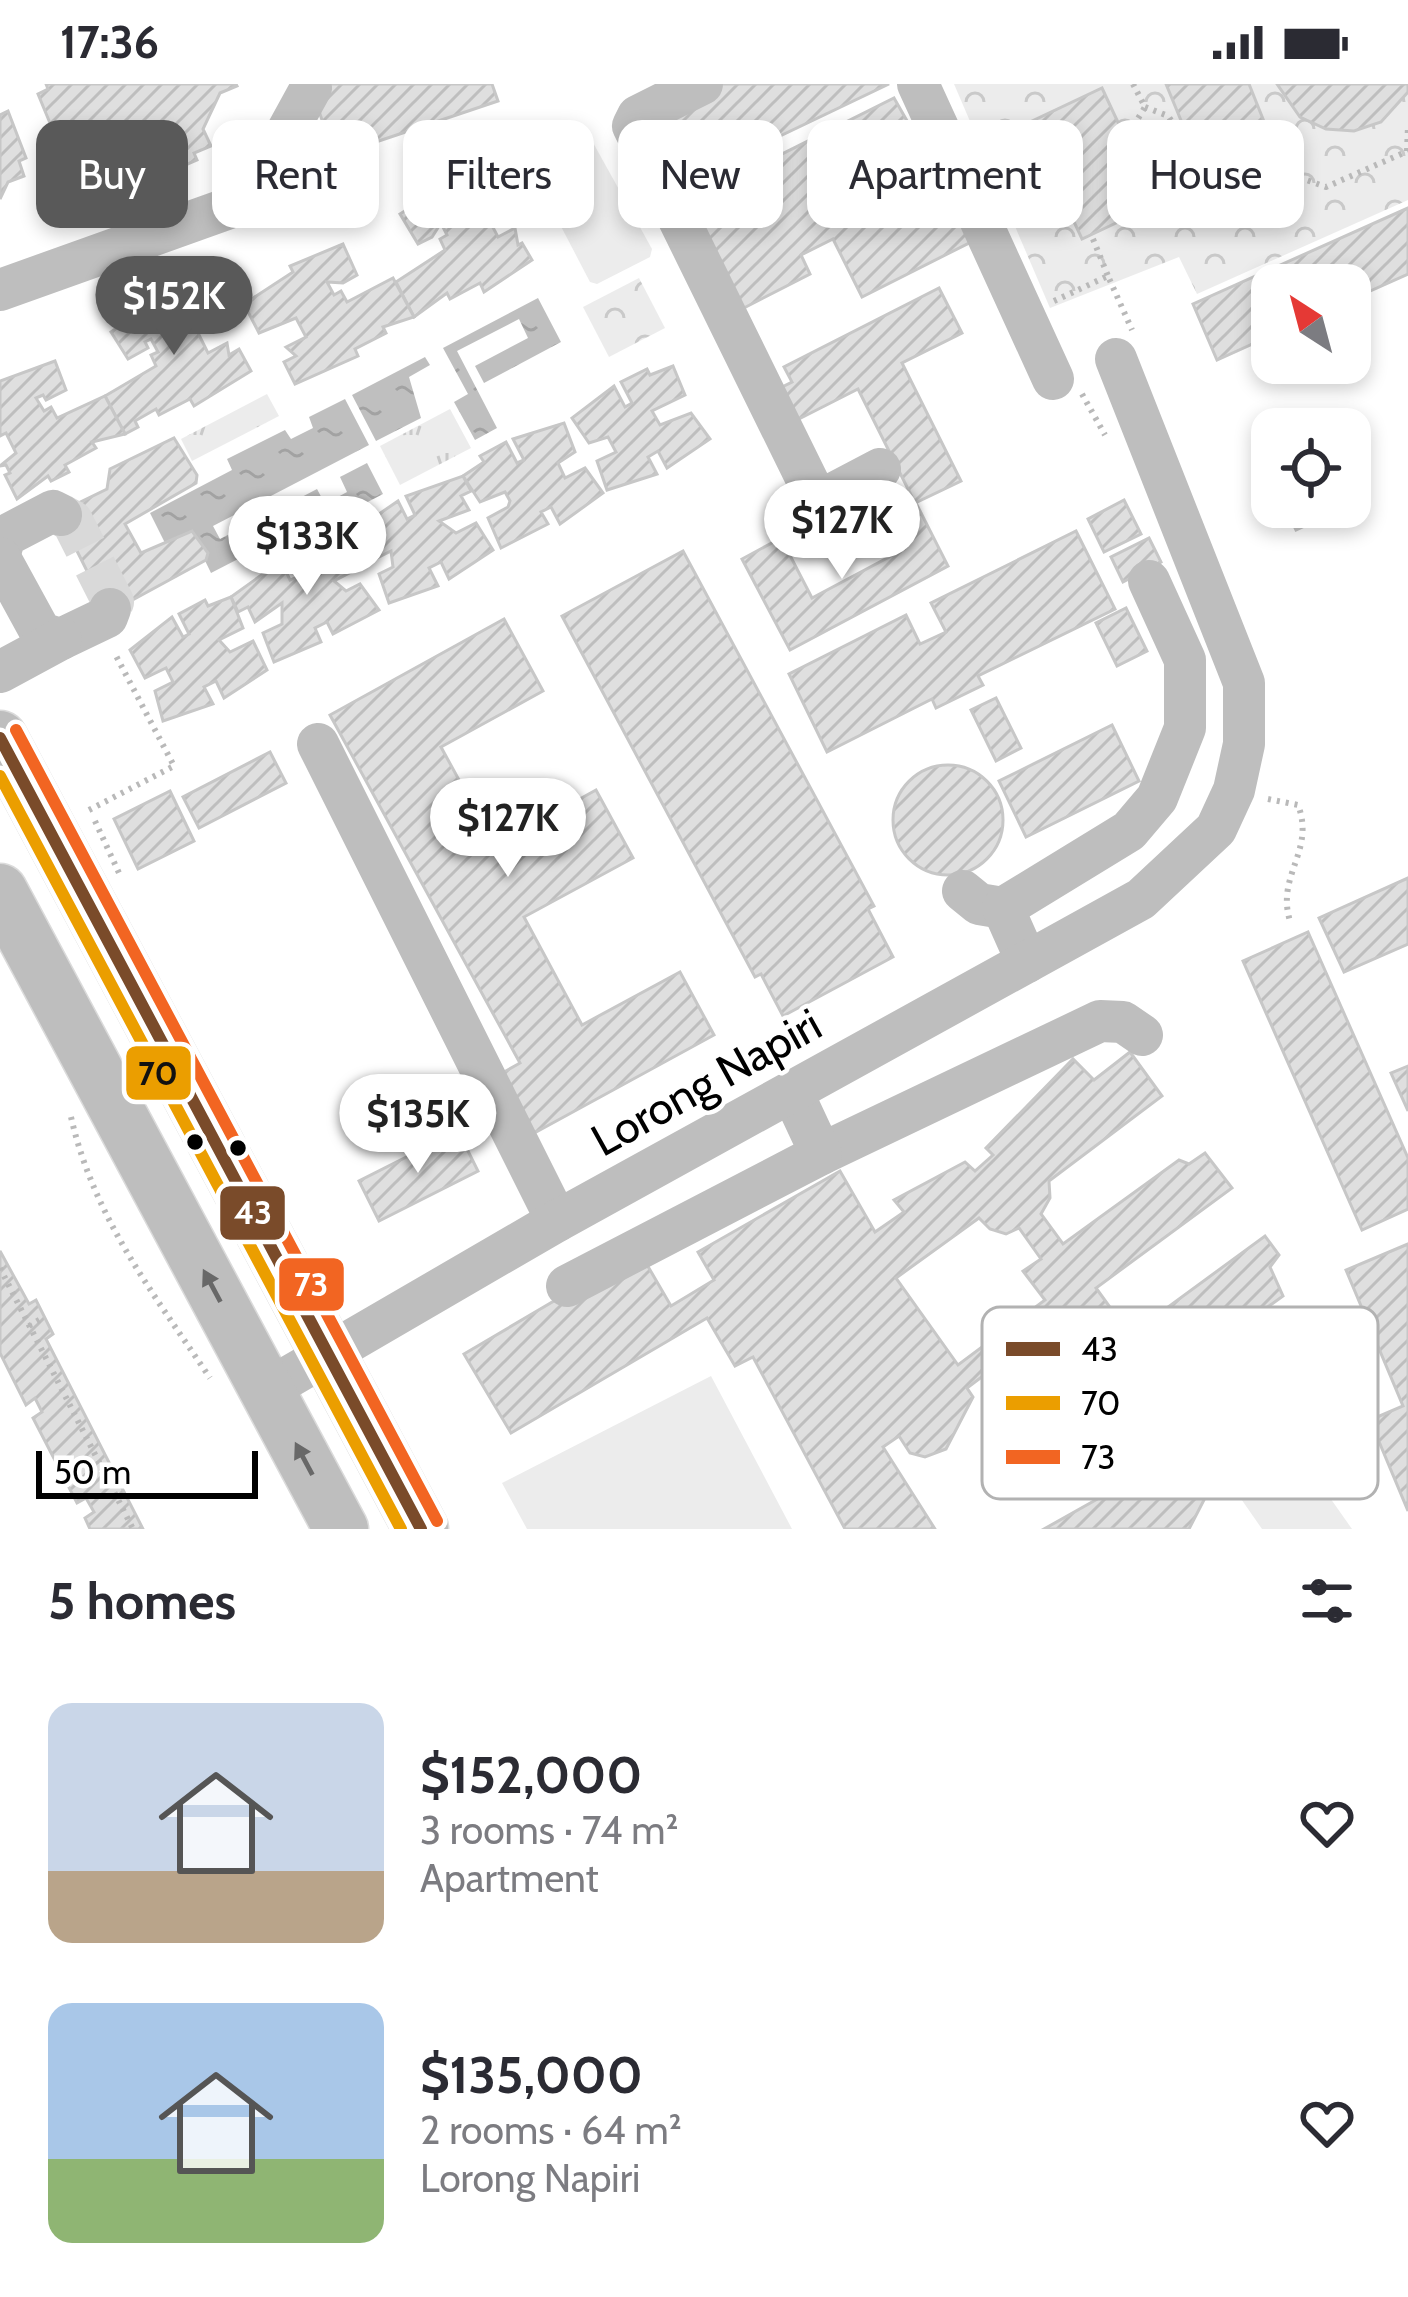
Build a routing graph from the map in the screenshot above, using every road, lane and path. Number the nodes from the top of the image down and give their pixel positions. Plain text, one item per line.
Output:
1 (701, 84) edge
2 (918, 84) edge
3 (1133, 84) edge
4 (311, 88) dead end
5 (1145, 107) junction
6 (1138, 120) edge
7 (1171, 120) edge
8 (1408, 127) edge
9 (1407, 151) edge
10 (1304, 179) edge
11 (1094, 239) dead end
12 (1108, 276) dead end
13 (0, 290) edge
14 (1116, 359) dead end
15 (1066, 383) joint
16 (1107, 439) dead end
17 (880, 469) dead end
18 (61, 515) dead end
19 (0, 555) edge
20 (1149, 580) dead end
21 (60, 623) edge
22 (0, 672) edge
23 (0, 738) edge
24 (318, 744) dead end
25 (1264, 799) dead end
26 (88, 810) dead end
27 (963, 891) dead end
28 (0, 892) edge
29 (1003, 908) junction
30 (1291, 924) dead end
31 (1027, 962) junction
32 (1142, 1035) dead end
33 (793, 1094) junction
34 (61, 1098) dead end
35 (821, 1154) junction
36 (557, 1221) junction
37 (0, 1268) edge
38 (567, 1286) dead end
39 (44, 1317) dead end
40 (29, 1325) junction
41 (328, 1353) junction
42 (242, 1388) junction
43 (133, 1529) edge
44 (341, 1529) edge
45 (421, 1529) edge

1 - 17 street
2 - 15 street
3 - 5 path
4 - 13 street
5 - 6 path
5 - 7 path
8 - 9 path
9 - 10 path
11 - 12 path
14 - 31 street
15 - 16 path
18 - 19 street
19 - 21 street
20 - 29 street
21 - 22 street
21 - 26 path
23 - 41 main road
24 - 36 street
25 - 30 path
27 - 29 street
42 -> 28 main road
29 - 31 street
31 - 33 street, Lorong Napiri
32 - 35 street
33 - 35 street
33 - 36 street, Lorong Napiri
34 - 42 path
35 - 38 street
36 - 41 street, Lorong Napiri
37 - 40 path
39 - 40 path
40 - 43 path
41 - 42 street, Lorong Napiri
41 - 45 main road
44 -> 42 main road

